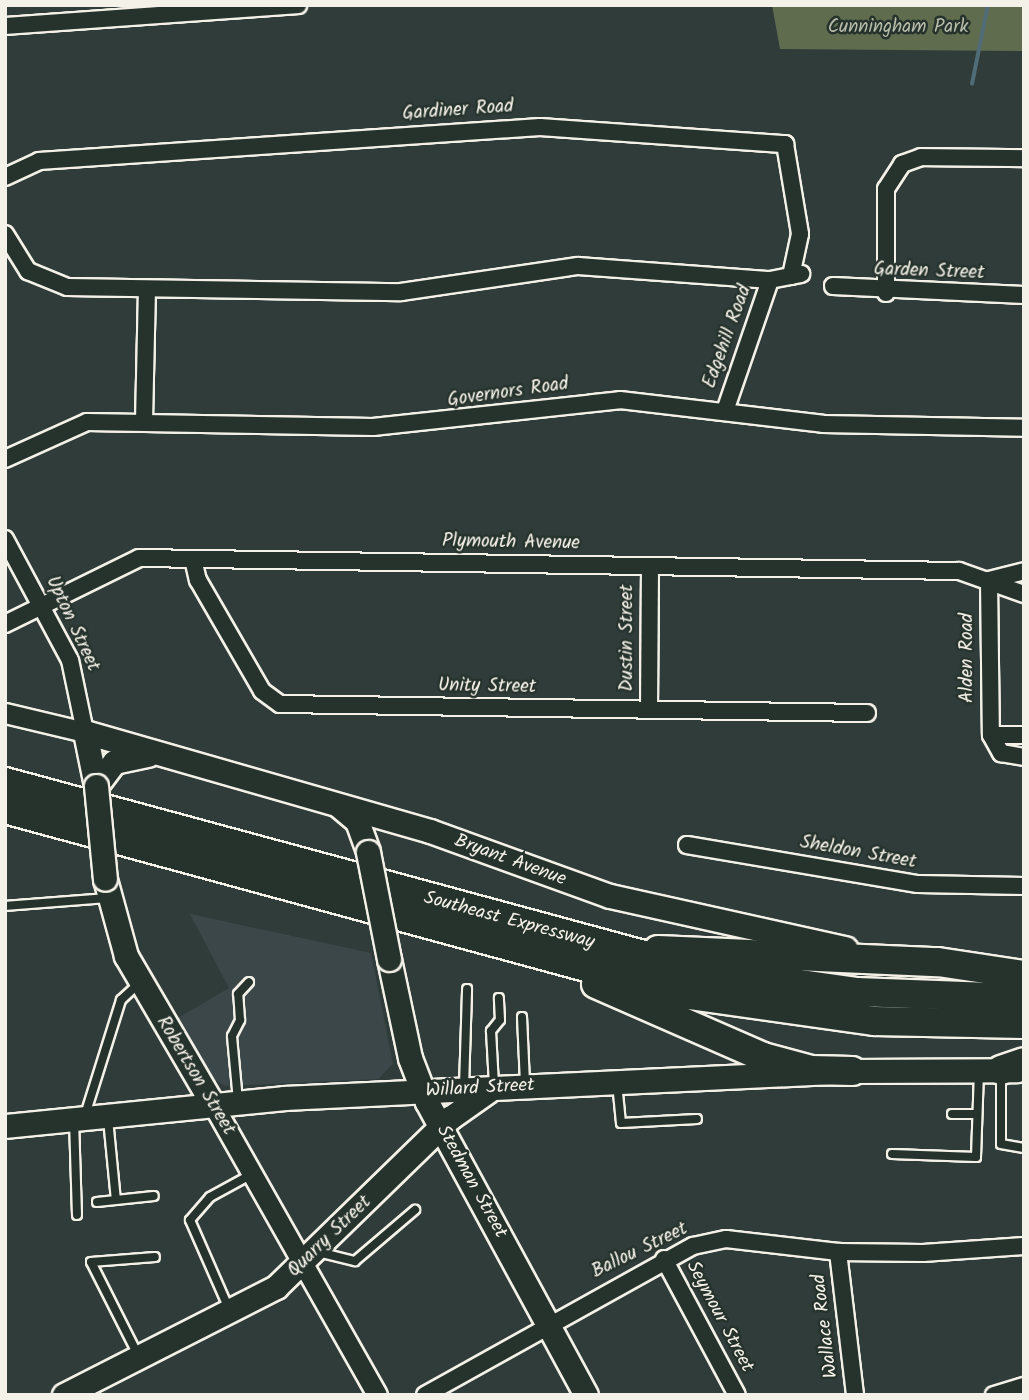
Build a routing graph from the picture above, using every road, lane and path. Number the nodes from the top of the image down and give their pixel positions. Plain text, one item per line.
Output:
1 (298, 5) edge
2 (5, 26) edge
3 (1024, 158) edge
4 (5, 177) edge
5 (5, 234) edge
6 (770, 280) junction
7 (833, 286) dead end
8 (147, 289) junction
9 (886, 293) junction
10 (1024, 295) edge
11 (726, 408) junction
12 (144, 421) junction
13 (1024, 428) edge
14 (5, 459) edge
15 (5, 538) edge
16 (193, 559) junction
17 (650, 566) junction
18 (1024, 571) edge
19 (989, 580) junction
20 (1024, 594) edge
21 (42, 605) junction
22 (5, 624) edge
23 (649, 710) junction
24 (5, 713) edge
25 (867, 713) dead end
26 (85, 732) junction
27 (991, 735) junction
28 (1024, 735) edge
29 (159, 756) junction
30 (1024, 757) edge
31 (5, 782) edge
32 (96, 786) junction
33 (5, 795) edge
34 (335, 804) junction
35 (5, 809) edge
36 (5, 821) edge
37 (687, 845) dead end
38 (1024, 886) edge
39 (106, 888) junction
40 (5, 905) edge
41 (623, 952) junction
42 (938, 962) junction
43 (1024, 965) edge
44 (1024, 975) edge
45 (140, 982) junction
46 (250, 982) dead end
47 (596, 984) junction
48 (467, 989) dead end
49 (499, 998) dead end
50 (1024, 998) edge
51 (1024, 1010) edge
52 (522, 1017) dead end
53 (1024, 1024) edge
54 (1024, 1035) edge
55 (997, 1068) edge
56 (852, 1071) junction
57 (617, 1083) junction
58 (526, 1087) junction
59 (496, 1088) junction
60 (464, 1090) junction
61 (423, 1092) junction
62 (238, 1101) junction
63 (212, 1103) junction
64 (952, 1114) dead end
65 (977, 1114) junction
66 (89, 1119) junction
67 (697, 1119) dead end
68 (5, 1126) edge
69 (441, 1126) junction
70 (1024, 1148) edge
71 (892, 1154) dead end
72 (252, 1174) junction
73 (154, 1196) dead end
74 (116, 1200) junction
75 (97, 1202) dead end
76 (415, 1210) dead end
77 (77, 1215) dead end
78 (1024, 1246) edge
79 (838, 1252) junction
80 (155, 1257) dead end
81 (310, 1259) junction
82 (664, 1259) junction
83 (231, 1312) junction
84 (548, 1323) junction
85 (139, 1358) junction
86 (1024, 1386) edge
87 (64, 1395) edge
88 (377, 1395) edge
89 (425, 1395) edge
90 (586, 1395) edge
91 (737, 1395) edge
92 (855, 1395) edge
93 (994, 1395) edge

1 - 2 street
3 - 9 street
4 - 6 street, Gardiner Road
5 - 8 street, Gardiner Road
6 - 8 street, Gardiner Road
6 - 11 street, Edgehill Road
7 - 9 street, Garden Street
8 - 12 street
9 - 10 street, Garden Street
11 - 12 street, Governors Road
11 - 13 street, Governors Road
12 - 14 street, Governors Road
15 - 21 street, Upton Street
16 - 17 street, Plymouth Avenue
16 - 21 street, Plymouth Avenue
16 - 23 street, Unity Street
17 - 19 street, Plymouth Avenue
17 - 23 street, Dustin Street
18 - 19 street, Plymouth Avenue
19 - 20 street, Plymouth Avenue
19 - 27 street, Alden Road
21 - 22 street, Plymouth Avenue
21 - 26 street, Upton Street
23 - 25 street, Unity Street
24 - 26 street, Bryant Avenue
26 - 29 main road, Bryant Avenue
26 - 32 main road, Robertson Street
27 - 28 street
27 - 30 street
29 - 32 main road
29 - 34 main road, Bryant Avenue
31 - 41 highway, Southeast Expressway
32 - 39 main road, Robertson Street, bridge
33 - 51 highway
34 - 42 main road, Bryant Avenue
34 - 61 main road, Stedman Street, bridge
35 - 53 highway
36 - 47 highway, Southeast Expressway
37 - 38 street, Sheldon Street
39 - 40 lane
39 - 45 main road, Robertson Street
41 - 42 highway
41 - 50 highway, Southeast Expressway
42 - 43 main road, Bryant Avenue
42 - 44 highway
45 - 63 main road, Robertson Street
45 - 66 lane
46 - 62 lane
47 - 54 highway, Southeast Expressway
47 - 56 highway
48 - 60 lane
49 - 59 lane
52 - 58 lane
55 - 56 main road, Willard Street
55 - 65 lane
55 - 70 lane
56 - 57 main road, Willard Street
57 - 58 main road, Willard Street
57 - 67 lane
58 - 59 main road, Willard Street
59 - 60 main road, Willard Street
59 - 69 main road, Quarry Street
60 - 61 main road, Willard Street
61 - 62 main road, Willard Street
61 - 69 main road, Stedman Street
62 - 63 main road, Willard Street
63 - 66 main road, Willard Street
63 - 72 street, Robertson Street
64 - 65 lane
65 - 71 lane
66 - 68 main road, Willard Street
66 - 74 lane
66 - 77 lane
69 - 81 main road, Quarry Street
69 - 84 main road, Stedman Street
72 - 81 street, Robertson Street
72 - 83 lane
73 - 74 lane
74 - 75 lane
76 - 81 lane
78 - 79 street, Ballou Street
79 - 82 street, Ballou Street
79 - 92 street, Wallace Road
80 - 85 lane
81 - 83 main road, Quarry Street
81 - 88 street, Robertson Street
82 - 84 street, Ballou Street
82 - 91 street, Seymour Street
83 - 85 main road, Quarry Street
84 - 89 street, Ballou Street
84 - 90 main road, Stedman Street
85 - 87 main road, Quarry Street
86 - 93 street

